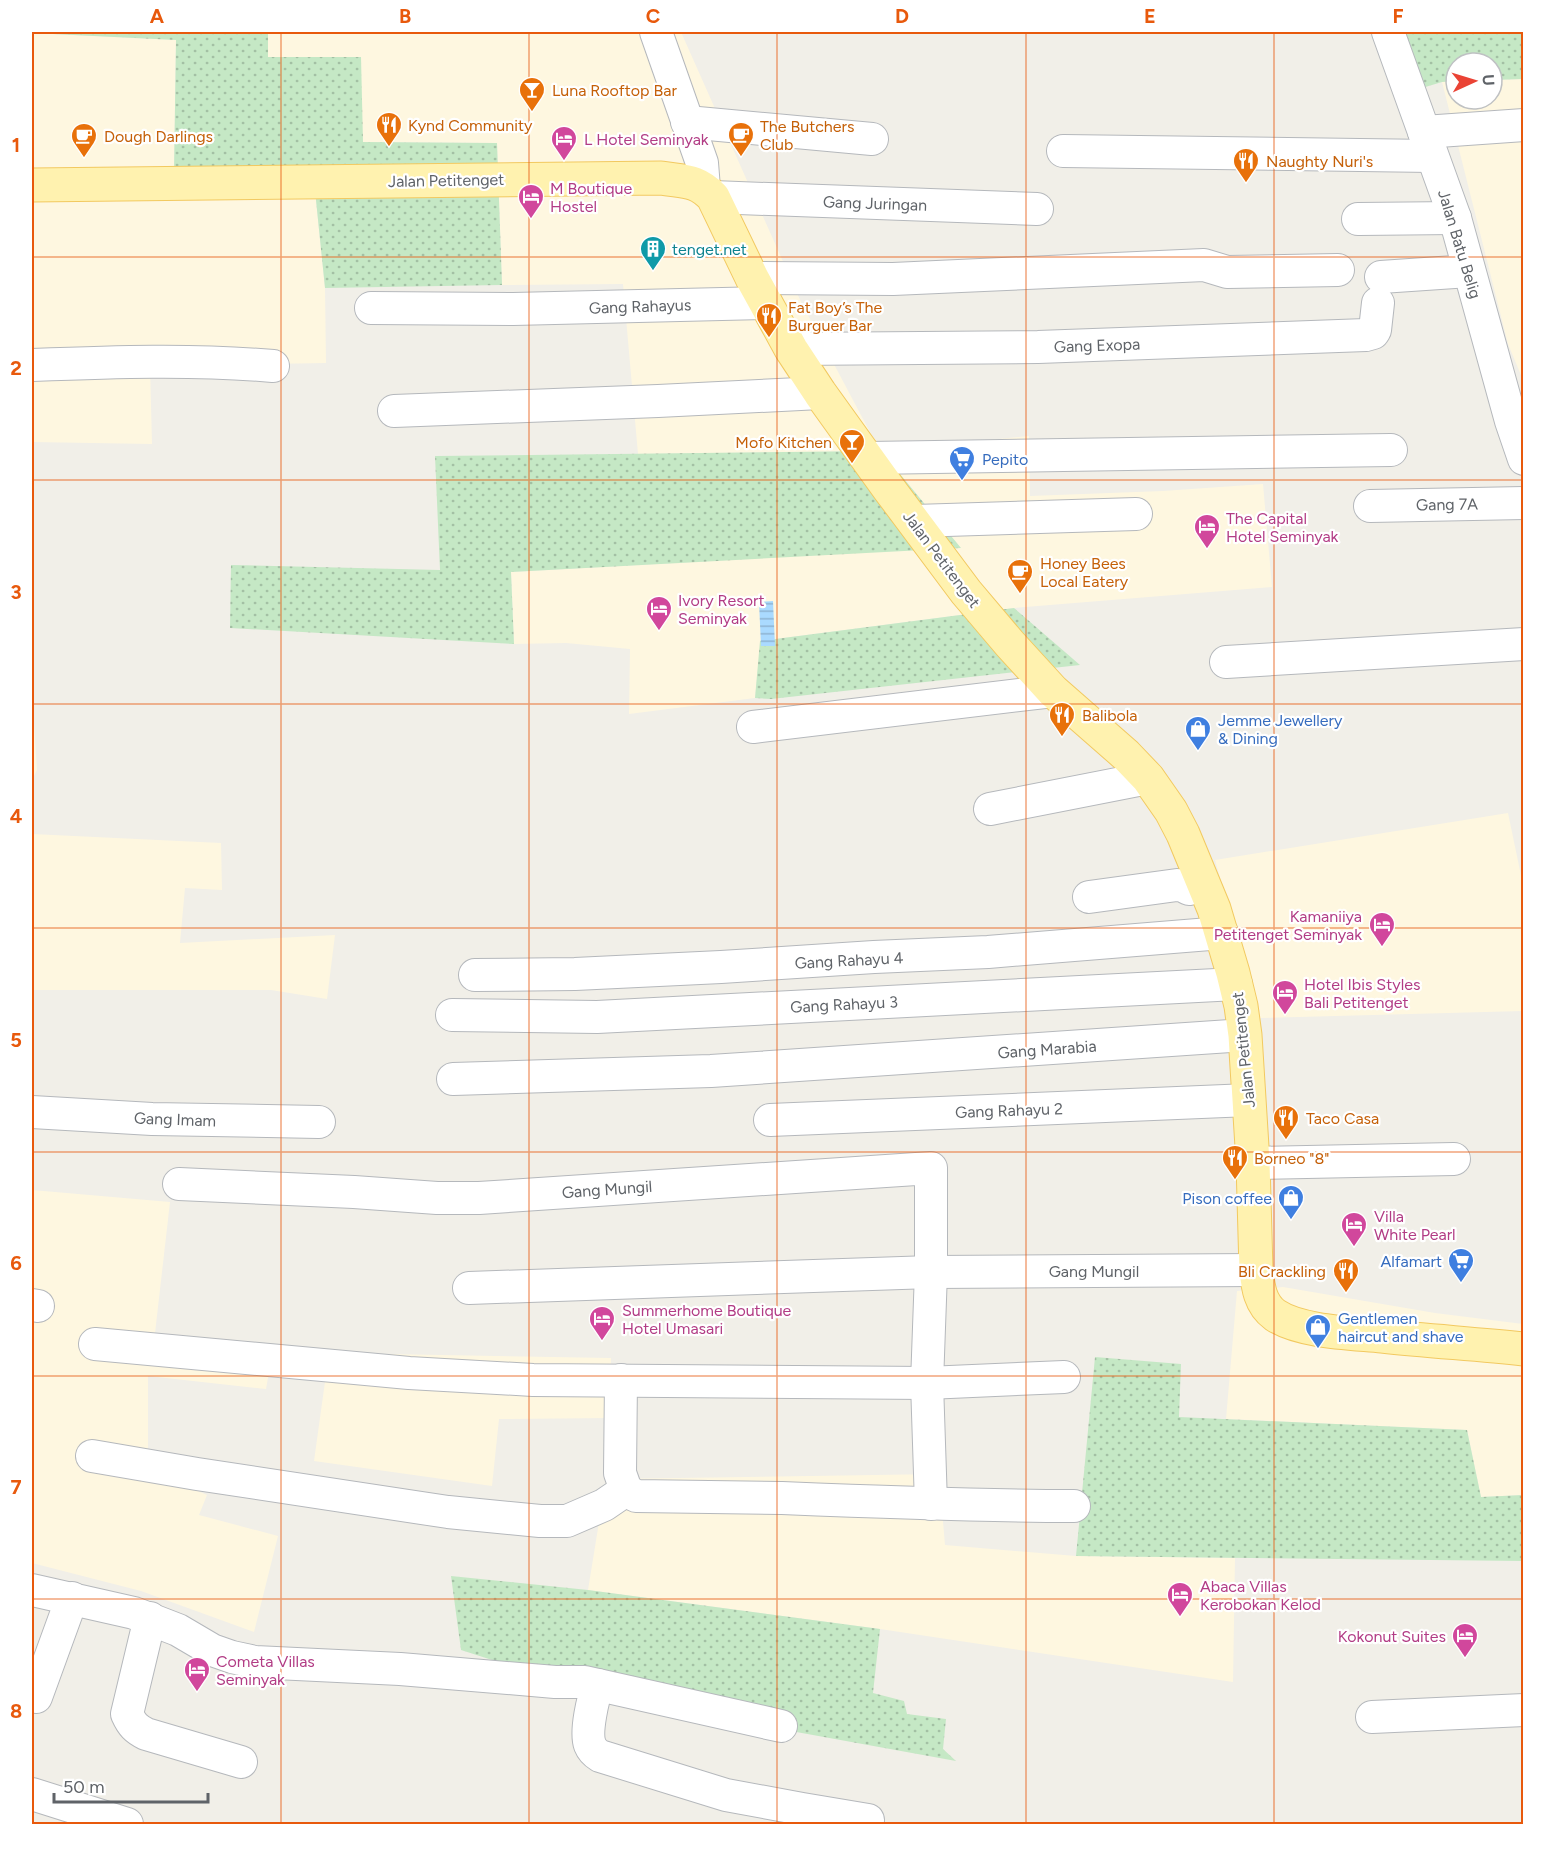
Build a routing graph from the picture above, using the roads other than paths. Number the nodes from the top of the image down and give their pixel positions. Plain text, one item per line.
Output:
1 (656, 32) edge
2 (1388, 32) edge
3 (687, 122) junction
4 (1524, 125) edge
5 (872, 139) dead end
6 (1428, 144) junction
7 (1063, 151) dead end
8 (32, 184) edge
9 (709, 192) junction
10 (1037, 209) dead end
11 (1455, 218) junction
12 (1358, 219) dead end
13 (1338, 270) dead end
14 (1469, 271) junction
15 (759, 290) junction
16 (371, 308) dead end
17 (791, 349) junction
18 (32, 365) edge
19 (273, 366) dead end
20 (820, 393) junction
21 (394, 411) dead end
22 (1391, 450) dead end
23 (868, 459) junction
24 (1524, 459) edge
25 (1524, 503) edge
26 (1370, 506) dead end
27 (1136, 514) dead end
28 (915, 521) junction
29 (1524, 644) edge
30 (1226, 662) dead end
31 (1053, 692) junction
32 (753, 727) dead end
33 (1148, 778) junction
34 (990, 809) dead end
35 (1204, 885) junction
36 (1089, 897) dead end
37 (1222, 933) junction
38 (475, 975) dead end
39 (1236, 984) junction
40 (452, 1015) dead end
41 (1245, 1035) junction
42 (453, 1079) dead end
43 (1249, 1100) junction
44 (32, 1112) edge
45 (770, 1120) dead end
46 (319, 1122) dead end
47 (1454, 1160) dead end
48 (1253, 1163) junction
49 (179, 1184) dead end
50 (1256, 1270) junction
51 (931, 1272) junction
52 (470, 1288) dead end
53 (94, 1344) dead end
54 (1524, 1349) edge
55 (1064, 1377) dead end
56 (621, 1380) junction
57 (927, 1383) junction
58 (92, 1456) dead end
59 (626, 1490) junction
60 (931, 1504) junction
61 (1074, 1506) dead end
62 (32, 1590) edge
63 (72, 1598) junction
64 (150, 1618) junction
65 (598, 1685) junction
66 (36, 1697) dead end
67 (1524, 1710) edge
68 (1372, 1717) dead end
69 (782, 1726) dead end
70 (241, 1762) dead end
71 (32, 1794) edge
72 (868, 1820) dead end
73 (127, 1824) edge

1 - 3 street
2 - 6 street, Jalan Batu Belig
3 - 5 street
3 - 9 street
4 - 6 street
6 - 7 street
6 - 11 street, Jalan Batu Belig
8 - 9 main road, Jalan Petitenget
9 - 10 street, Gang Juringan
9 - 15 main road, Jalan Petitenget
11 - 12 street
11 - 14 street, Jalan Batu Belig
13 - 15 street, Gang Rahayus
14 - 17 street, Gang Exopa
14 - 24 street, Jalan Batu Belig
15 - 16 street, Gang Rahayus
15 - 17 main road, Jalan Petitenget
17 - 20 main road, Jalan Petitenget
18 - 19 street
20 - 21 street
20 - 23 main road, Jalan Petitenget
22 - 23 street
23 - 28 main road, Jalan Petitenget
25 - 26 street, Gang 7A
27 - 28 street
28 - 31 main road, Jalan Petitenget
29 - 30 street
31 - 32 street
31 - 33 main road, Jalan Petitenget
33 - 34 street
33 - 35 main road, Jalan Petitenget
35 - 36 street
35 - 37 main road, Jalan Petitenget
37 - 38 street, Gang Rahayu 4
37 - 39 main road, Jalan Petitenget
39 - 40 street, Gang Rahayu 3
39 - 41 main road, Jalan Petitenget
41 - 42 street, Gang Marabia
41 - 43 main road, Jalan Petitenget
43 - 45 street, Gang Rahayu 2
43 - 48 main road, Jalan Petitenget
44 - 46 street, Gang Imam
47 - 48 street
48 - 50 main road, Jalan Petitenget
49 - 51 street, Gang Mungil
50 - 51 street, Gang Mungil
50 - 54 main road, Jalan Petitenget
51 - 52 street, Gang Mungil
51 - 57 street, Gang Mungil
53 - 56 street
55 - 57 street
56 - 57 street
56 - 59 street
57 - 60 street, Gang Mungil
58 - 59 street
59 - 60 street
60 - 61 street
62 - 63 street
63 - 64 street
63 - 66 street
64 - 65 street
64 - 70 street
65 - 69 street
65 - 72 street
67 - 68 street
71 - 73 street

